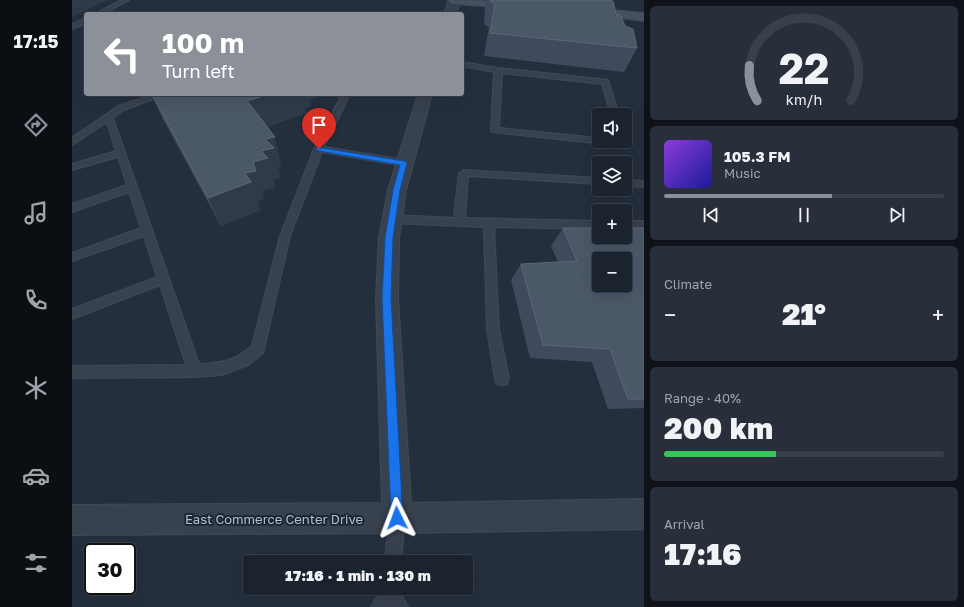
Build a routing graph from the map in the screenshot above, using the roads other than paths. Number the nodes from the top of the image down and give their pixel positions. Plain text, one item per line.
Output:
1 (126, 0) edge
2 (454, 1) edge
3 (528, 5) edge
4 (574, 10) edge
5 (102, 12) edge
6 (451, 12) edge
7 (644, 17) edge
8 (84, 21) edge
9 (72, 27) edge
10 (464, 64) edge
11 (498, 70) junction
12 (157, 96) edge
13 (345, 96) edge
14 (424, 96) edge
15 (612, 108) edge
16 (109, 117) junction
17 (592, 139) edge
18 (72, 142) edge
19 (319, 149) junction
20 (121, 153) junction
21 (404, 163) junction
22 (72, 167) edge
23 (592, 181) edge
24 (632, 183) edge
25 (644, 184) edge
26 (133, 187) junction
27 (72, 208) edge
28 (392, 219) junction
29 (459, 222) junction
30 (489, 223) junction
31 (592, 225) edge
32 (632, 225) edge
33 (644, 226) edge
34 (148, 230) junction
35 (72, 257) edge
36 (164, 279) junction
37 (72, 314) edge
38 (72, 372) edge
39 (195, 372) junction
40 (502, 378) dead end
41 (644, 514) edge
42 (397, 518) junction
43 (72, 520) edge
44 (394, 555) edge

1 - 5 lane
2 - 3 street
2 - 6 street
4 - 7 street
8 - 9 lane
10 - 11 lane
11 - 15 lane
11 - 17 lane
12 - 16 lane
13 - 19 lane
14 - 21 street
16 - 18 lane
16 - 20 lane
19 - 21 lane
19 - 39 lane
20 - 22 lane
20 - 26 lane
21 - 28 street
23 - 29 lane
24 - 25 lane
26 - 27 lane
26 - 34 lane
28 - 29 lane
28 - 42 street
29 - 30 lane
30 - 31 lane
30 - 40 lane
32 - 33 lane
34 - 35 lane
34 - 36 lane
36 - 37 lane
36 - 39 lane
38 - 39 lane
41 - 42 street, East Commerce Center Drive
42 - 43 street, East Commerce Center Drive
42 - 44 lane

